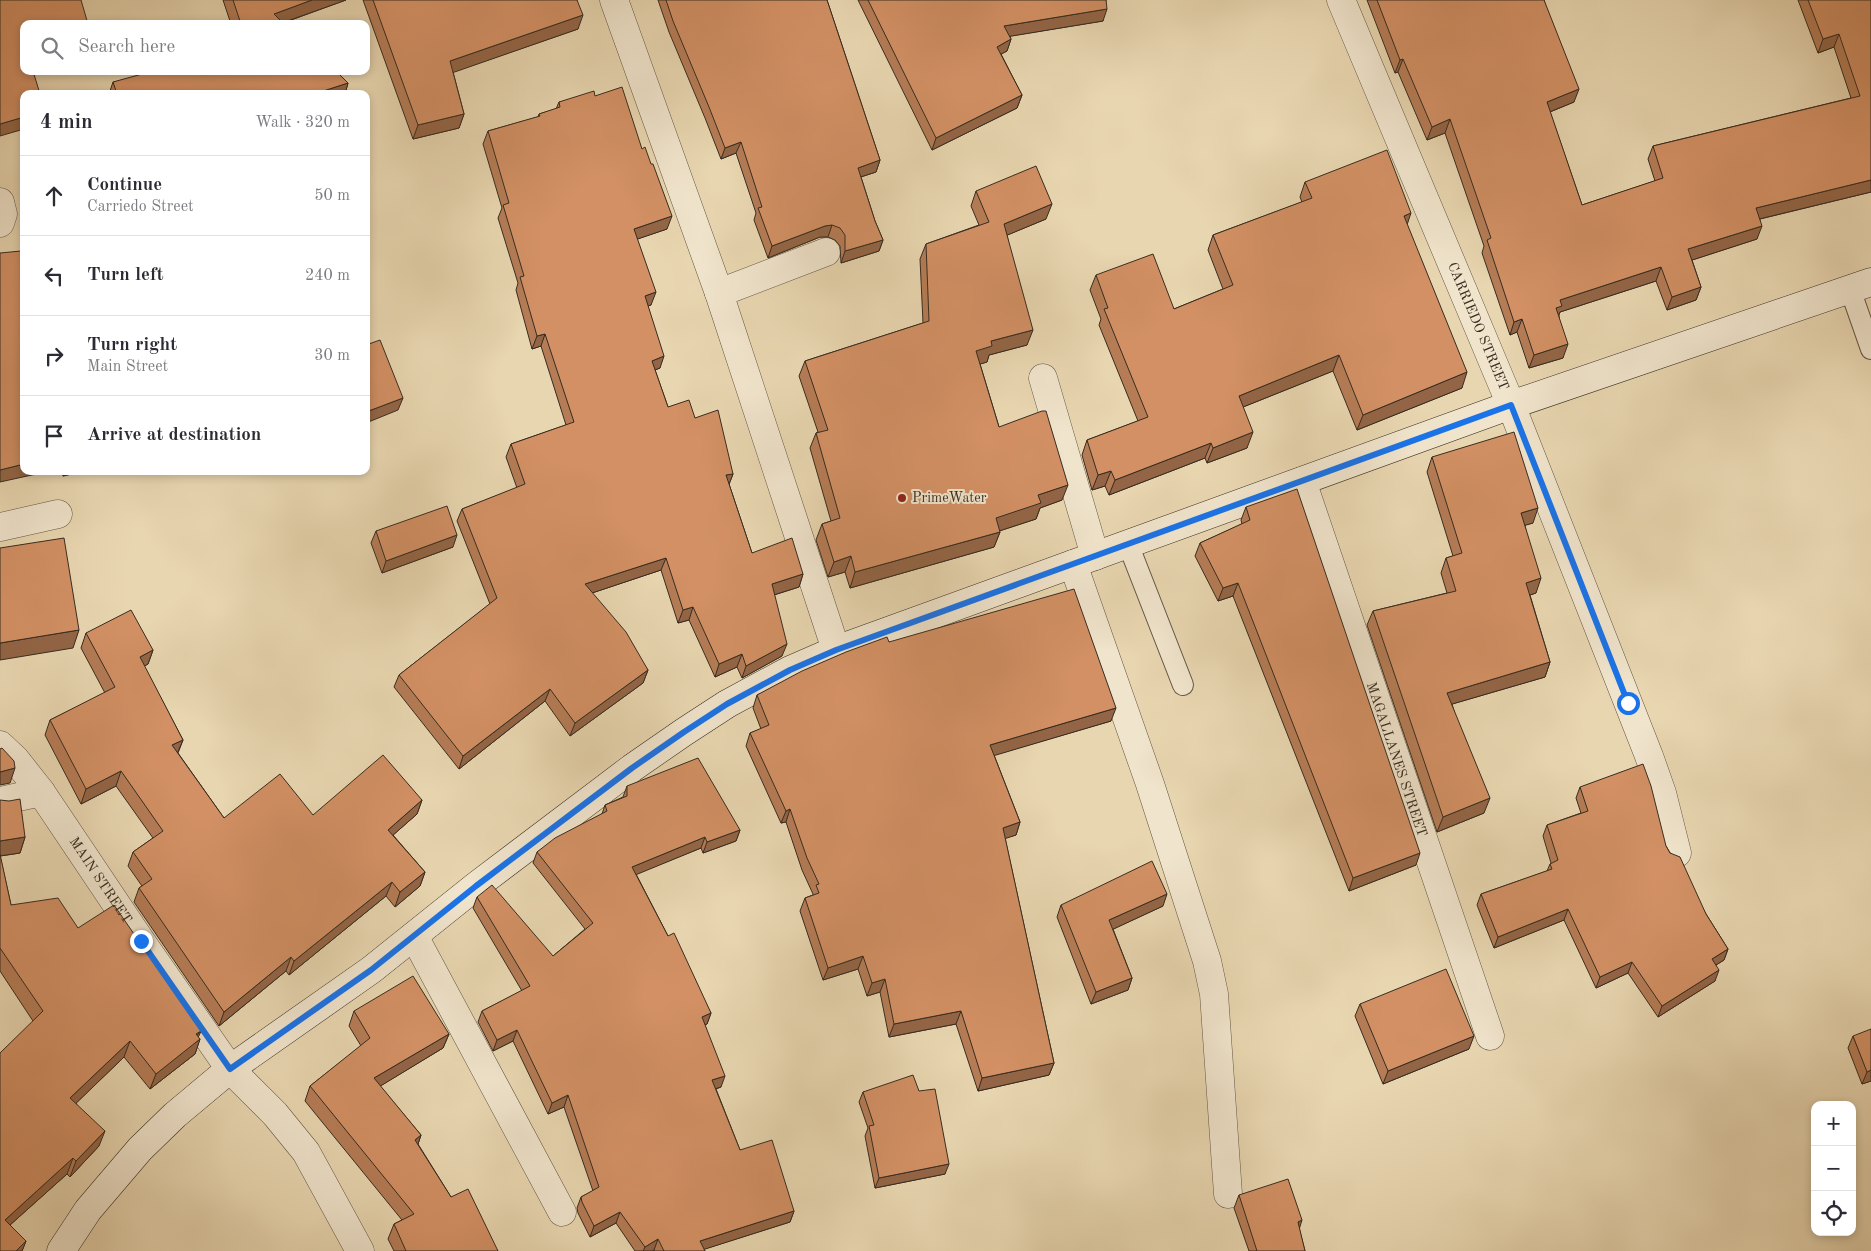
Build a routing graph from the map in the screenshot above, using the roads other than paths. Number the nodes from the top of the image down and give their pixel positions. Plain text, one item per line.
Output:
1 (614, 0) edge
2 (1341, 0) edge
3 (0, 202) edge
4 (0, 223) edge
5 (826, 252) dead end
6 (1861, 286) edge
7 (719, 293) junction
8 (1871, 349) edge
9 (1043, 378) dead end
10 (1511, 405) junction
11 (1302, 481) junction
12 (58, 514) dead end
13 (0, 527) edge
14 (1128, 544) junction
15 (1084, 560) junction
16 (836, 650) junction
17 (1183, 685) dead end
18 (0, 745) edge
19 (41, 792) junction
20 (0, 801) edge
21 (1677, 853) dead end
22 (414, 936) junction
23 (1490, 1036) dead end
24 (230, 1069) junction
25 (1228, 1194) dead end
26 (562, 1212) dead end
27 (61, 1251) edge
28 (360, 1251) edge

1 - 7 street
2 - 10 street, CARRIEDO STREET
3 - 4 street
5 - 7 street
6 - 8 lane
6 - 10 street
7 - 16 street
9 - 15 street
10 - 11 street
10 - 21 street, CARRIEDO STREET
11 - 14 street
11 - 23 street, MAGALLANES STREET
12 - 13 street
14 - 15 street
14 - 17 lane
15 - 16 street
15 - 25 street
16 - 22 street
18 - 19 street, MAIN STREET
19 - 20 street
19 - 24 street, MAIN STREET
22 - 24 street
22 - 26 street
24 - 27 street
24 - 28 street, MAIN STREET

